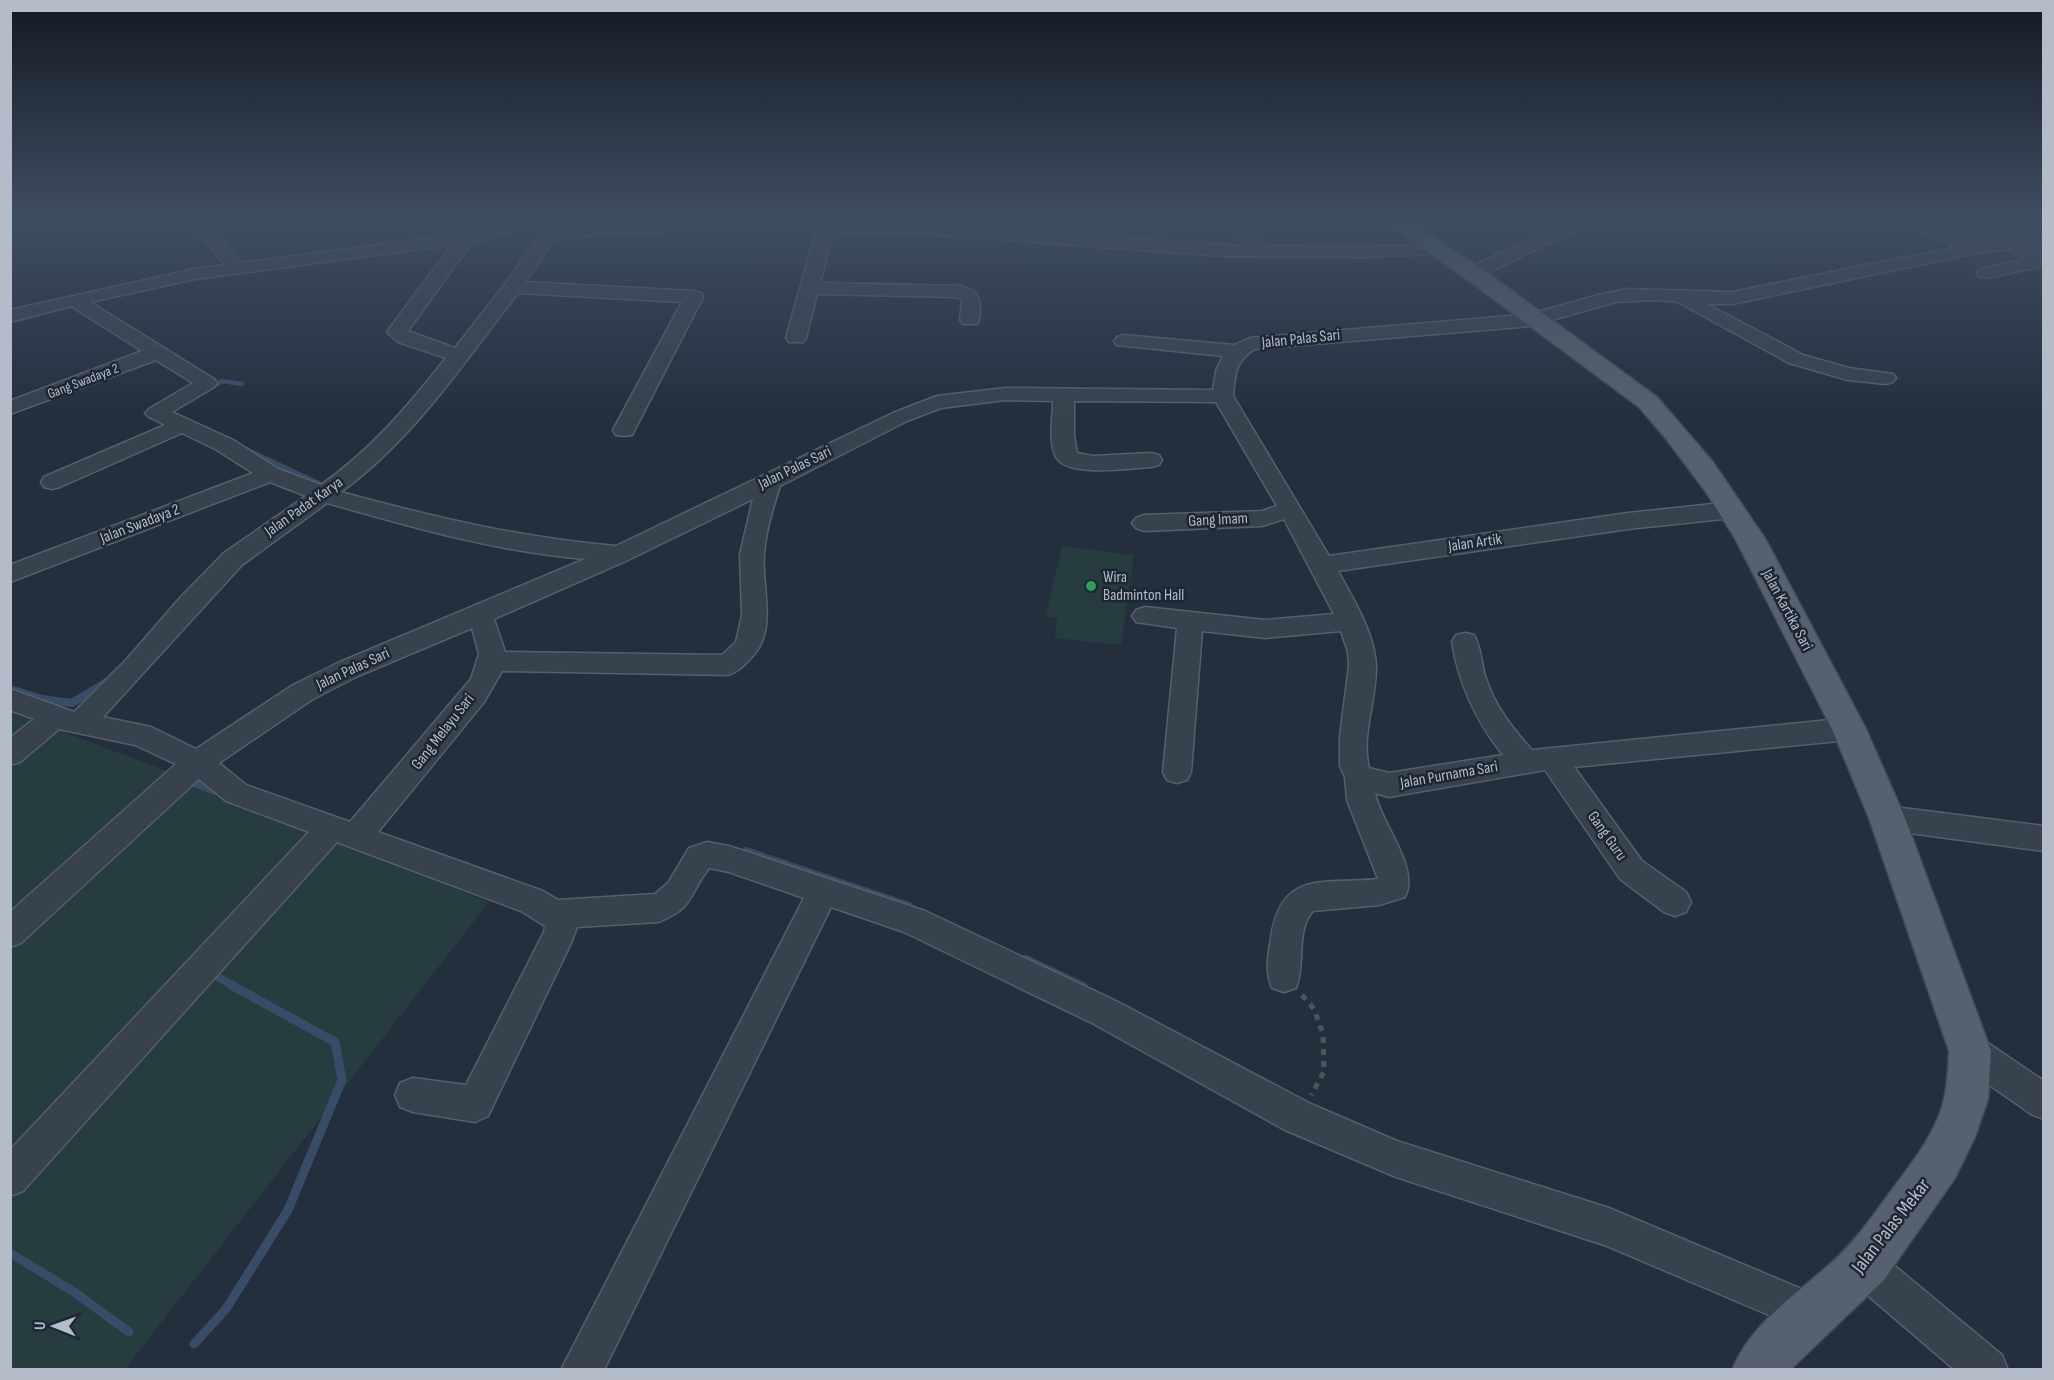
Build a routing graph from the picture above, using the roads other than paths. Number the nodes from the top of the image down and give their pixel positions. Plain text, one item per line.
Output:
1 (155, 283) edge
2 (433, 283) edge
3 (515, 283) edge
4 (811, 283) edge
5 (1486, 283) edge
6 (1803, 283) edge
7 (513, 287) junction
8 (810, 288) junction
9 (1682, 298) junction
10 (74, 300) junction
11 (10, 316) edge
12 (970, 320) dead end
13 (1534, 320) junction
14 (796, 338) dead end
15 (1124, 340) dead end
16 (1237, 351) junction
17 (156, 353) junction
18 (460, 356) junction
19 (1886, 378) dead end
20 (1064, 396) junction
21 (1223, 396) junction
22 (10, 408) edge
23 (181, 426) junction
24 (624, 430) dead end
25 (1151, 460) dead end
26 (270, 474) junction
27 (771, 479) junction
28 (52, 482) dead end
29 (323, 494) junction
30 (1291, 510) junction
31 (1734, 512) junction
32 (1143, 523) dead end
33 (617, 555) junction
34 (1322, 565) junction
35 (10, 574) edge
36 (480, 615) junction
37 (1145, 616) dead end
38 (1190, 621) junction
39 (1352, 621) junction
40 (1465, 642) dead end
41 (492, 661) junction
42 (10, 699) edge
43 (68, 720) junction
44 (1849, 729) junction
45 (10, 754) edge
46 (1539, 760) junction
47 (198, 762) junction
48 (1177, 772) dead end
49 (1359, 777) junction
50 (1887, 818) junction
51 (343, 832) junction
52 (2043, 839) edge
53 (823, 892) junction
54 (1675, 902) dead end
55 (554, 914) junction
56 (10, 933) edge
57 (1284, 977) road end
58 (1970, 1051) junction
59 (413, 1095) dead end
60 (2043, 1102) edge
61 (10, 1178) edge
62 (1864, 1266) junction
63 (1809, 1312) junction
64 (582, 1370) edge
65 (1757, 1370) edge
66 (1987, 1370) edge

1 - 10 street
2 - 18 street
3 - 7 street, Jalan Padat Karya
4 - 8 street
5 - 13 main road, Jalan Kartika Sari
6 - 9 street, Jalan Palas Sari
7 - 18 street, Jalan Padat Karya
7 - 24 street
8 - 12 street
8 - 14 street
9 - 13 street, Jalan Palas Sari
9 - 19 street
10 - 11 street
10 - 17 street
13 - 16 street, Jalan Palas Sari
13 - 31 main road, Jalan Kartika Sari
15 - 16 street
16 - 21 street
17 - 22 street, Gang Swadaya 2
17 - 23 street
18 - 29 street, Jalan Padat Karya
20 - 21 street, Jalan Palas Sari
20 - 25 street
20 - 27 street, Jalan Palas Sari
21 - 30 street
23 - 26 street
23 - 28 street
26 - 29 street
26 - 35 street, Jalan Swadaya 2
27 - 33 street, Jalan Palas Sari
27 - 41 street
29 - 33 street
29 - 43 street, Jalan Padat Karya
30 - 32 street, Gang Imam
30 - 34 street
31 - 34 street, Jalan Artik
31 - 44 main road, Jalan Kartika Sari
33 - 36 street, Jalan Palas Sari
34 - 39 street
36 - 41 street
36 - 47 street, Jalan Palas Sari
37 - 38 street
38 - 39 street
38 - 48 street
39 - 49 street
40 - 46 street, Gang Guru
41 - 51 street, Gang Melayu Sari
42 - 43 street
43 - 45 street, Jalan Padat Karya
43 - 47 street
44 - 46 street, Jalan Purnama Sari
44 - 50 main road, Jalan Kartika Sari
46 - 49 street, Jalan Purnama Sari
46 - 54 street, Gang Guru
47 - 51 street
47 - 56 street, Jalan Palas Sari
49 - 57 street
50 - 52 street
50 - 58 main road, Jalan Kartika Sari
51 - 55 street
51 - 61 street, Gang Melayu Sari
53 - 55 street
53 - 63 street
53 - 64 street
55 - 59 street
58 - 60 street
58 - 62 main road, Jalan Palas Mekar
62 - 63 main road, Jalan Palas Mekar
62 - 66 street
63 - 65 main road, Jalan Palas Mekar

